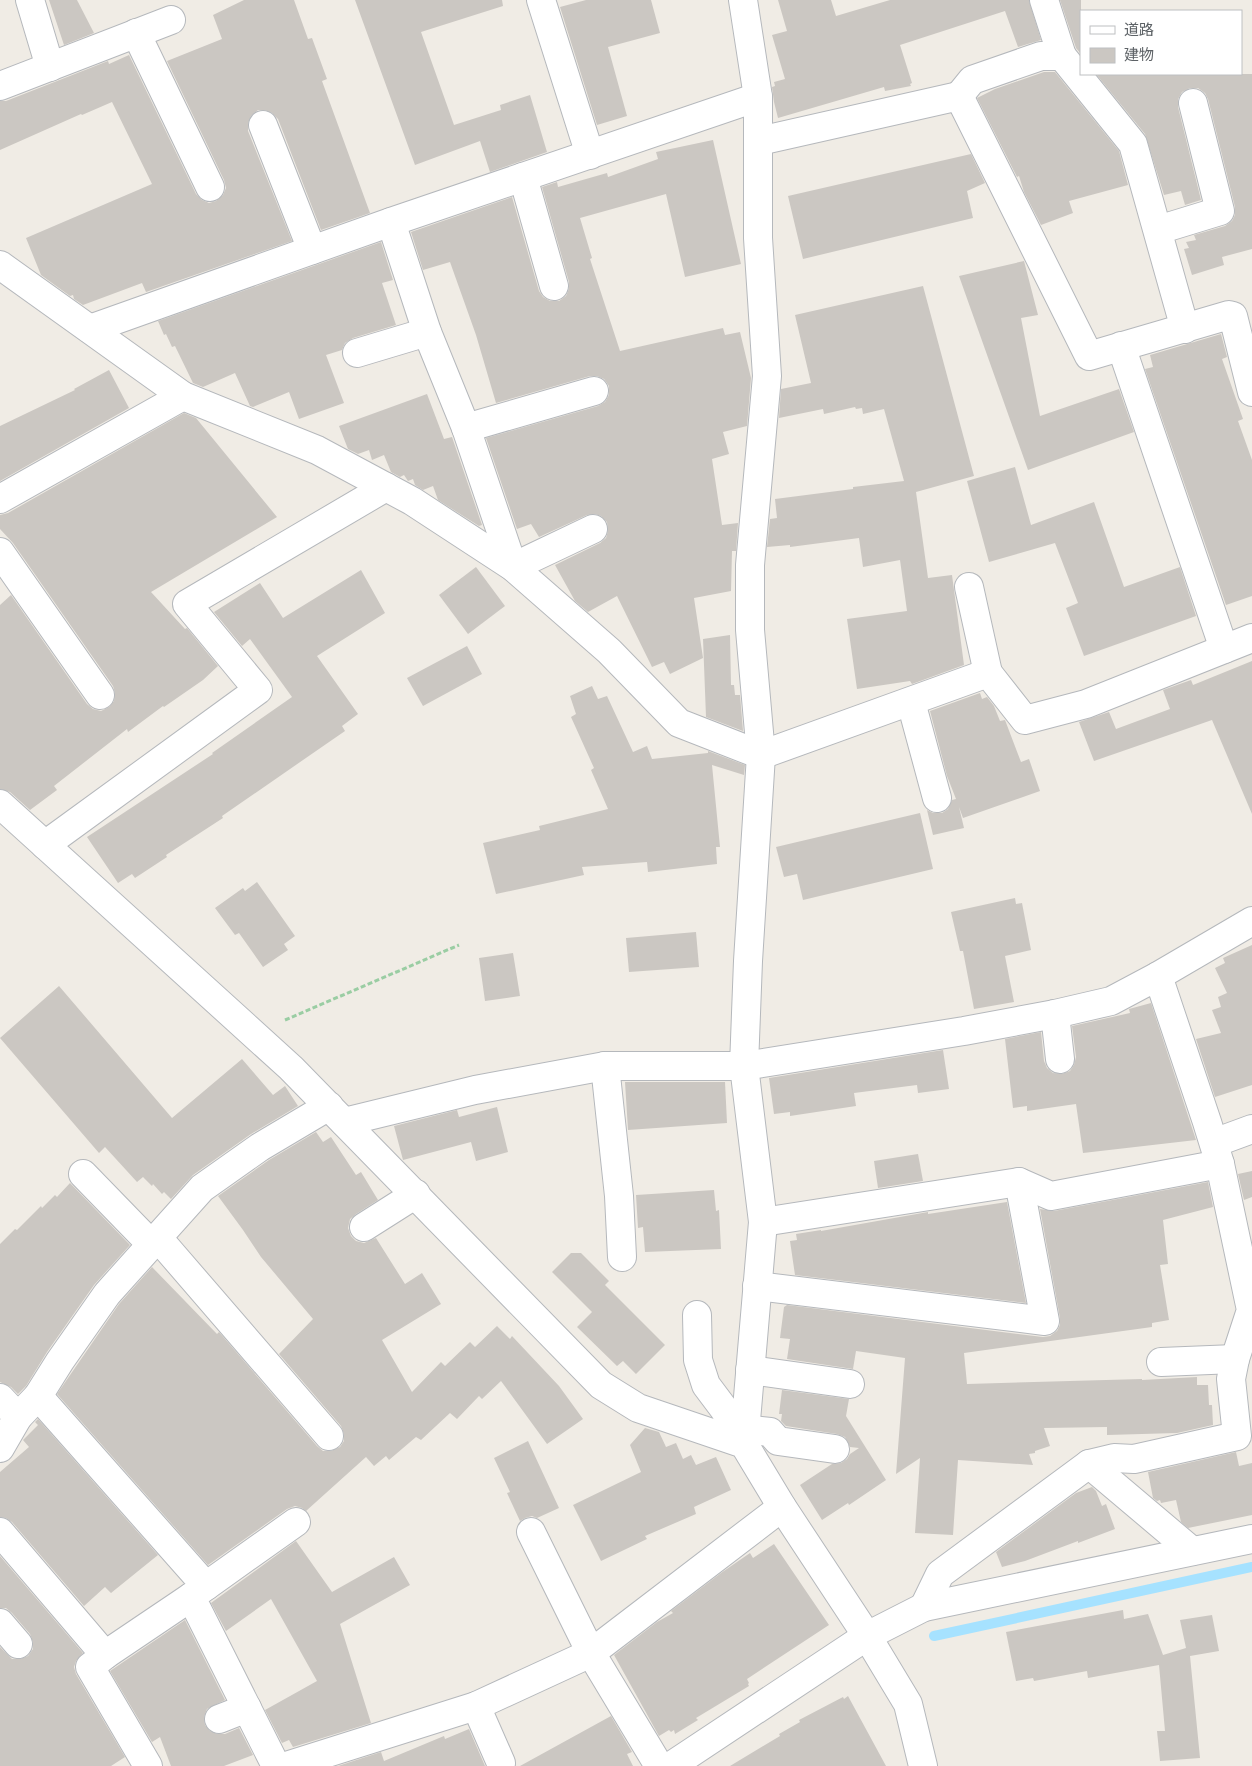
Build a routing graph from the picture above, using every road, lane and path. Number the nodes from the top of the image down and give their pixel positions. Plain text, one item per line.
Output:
1 (30, 0) edge
2 (540, 0) edge
3 (743, 0) edge
4 (1044, 0) edge
5 (171, 20) dead end
6 (136, 33) junction
7 (1062, 56) junction
8 (50, 67) junction
9 (0, 86) edge
10 (959, 96) junction
11 (758, 97) junction
12 (1193, 103) dead end
13 (263, 125) dead end
14 (759, 141) junction
15 (590, 155) junction
16 (523, 177) junction
17 (210, 186) dead end
18 (391, 222) junction
19 (1158, 230) junction
20 (312, 250) junction
21 (0, 265) edge
22 (554, 286) dead end
23 (90, 329) junction
24 (1185, 329) junction
25 (427, 332) junction
26 (1120, 346) junction
27 (357, 354) dead end
28 (594, 391) dead end
29 (1252, 392) edge
30 (183, 396) junction
31 (466, 428) junction
32 (386, 486) junction
33 (0, 499) edge
34 (593, 529) dead end
35 (0, 552) edge
36 (513, 567) junction
37 (969, 587) dead end
38 (1252, 638) edge
39 (1224, 648) junction
40 (988, 673) junction
41 (100, 695) dead end
42 (911, 702) junction
43 (760, 755) junction
44 (937, 798) dead end
45 (0, 804) edge
46 (45, 845) junction
47 (1252, 921) edge
48 (458, 945) dead end
49 (1158, 976) junction
50 (1055, 1014) junction
51 (259, 1039) junction
52 (1060, 1059) dead end
53 (605, 1066) junction
54 (744, 1066) junction
55 (336, 1114) junction
56 (1252, 1129) edge
57 (1217, 1153) junction
58 (82, 1174) dead end
59 (1019, 1182) junction
60 (416, 1194) junction
61 (763, 1222) junction
62 (364, 1227) dead end
63 (155, 1241) junction
64 (622, 1257) dead end
65 (758, 1286) junction
66 (697, 1315) dead end
67 (1234, 1359) junction
68 (1162, 1362) dead end
69 (750, 1370) junction
70 (850, 1384) dead end
71 (38, 1396) junction
72 (0, 1398) edge
73 (18, 1417) junction
74 (329, 1436) dead end
75 (744, 1436) junction
76 (0, 1448) edge
77 (834, 1449) dead end
78 (1089, 1464) junction
79 (782, 1507) junction
80 (296, 1522) dead end
81 (0, 1532) edge
82 (531, 1532) dead end
83 (1252, 1539) edge
84 (1192, 1551) junction
85 (199, 1591) junction
86 (924, 1607) junction
87 (0, 1624) edge
88 (868, 1636) junction
89 (18, 1644) dead end
90 (591, 1653) junction
91 (105, 1655) junction
92 (476, 1706) junction
93 (247, 1708) junction
94 (219, 1719) dead end
95 (501, 1762) dead end
96 (672, 1765) edge
97 (148, 1766) edge
98 (276, 1766) edge
99 (286, 1766) edge
100 (923, 1766) edge

1 - 8 street
2 - 15 street
3 - 11 street
4 - 7 street
5 - 6 street
6 - 8 street
6 - 17 street
7 - 10 street
7 - 19 street
8 - 9 street
10 - 14 street
10 - 26 street
11 - 14 street
11 - 15 street
12 - 19 street
13 - 20 street
14 - 43 street
15 - 16 street
16 - 18 street
16 - 22 street
18 - 20 street
18 - 25 street
19 - 24 street
20 - 23 street
21 - 23 street
23 - 30 street
24 - 26 street
24 - 29 street
25 - 27 street
25 - 31 street
26 - 39 street
28 - 31 street
30 - 32 street
30 - 33 street
31 - 36 street
32 - 36 street
32 - 46 street
34 - 36 street
35 - 41 street
36 - 43 street
37 - 40 street
38 - 39 street
39 - 40 street
40 - 42 street
42 - 43 street
42 - 44 street
43 - 54 street
45 - 46 street
46 - 51 street
47 - 49 street
48 - 51 path
49 - 50 street
49 - 57 street
50 - 52 street
50 - 54 street
51 - 55 street
53 - 54 street
53 - 55 street
53 - 64 street
54 - 61 street
55 - 60 street
55 - 63 street
56 - 57 street
57 - 59 street
57 - 67 street
58 - 63 street
59 - 61 street
59 - 65 street
60 - 62 street
60 - 75 street
61 - 65 street
63 - 71 street
63 - 74 street
65 - 69 street
66 - 75 street
67 - 68 street
67 - 78 street
69 - 70 street
69 - 75 street
71 - 73 street
71 - 85 street
72 - 73 street
73 - 76 street
75 - 77 street
75 - 79 street
78 - 84 street
78 - 86 street
79 - 88 street
79 - 90 street
80 - 85 street
81 - 91 street
82 - 90 street
83 - 84 street
84 - 86 street
85 - 91 street
85 - 93 street
86 - 88 street
87 - 89 street
88 - 96 street
88 - 100 street
90 - 92 street
90 - 96 street
91 - 97 street
92 - 95 street
92 - 99 street
93 - 94 street
93 - 98 street

